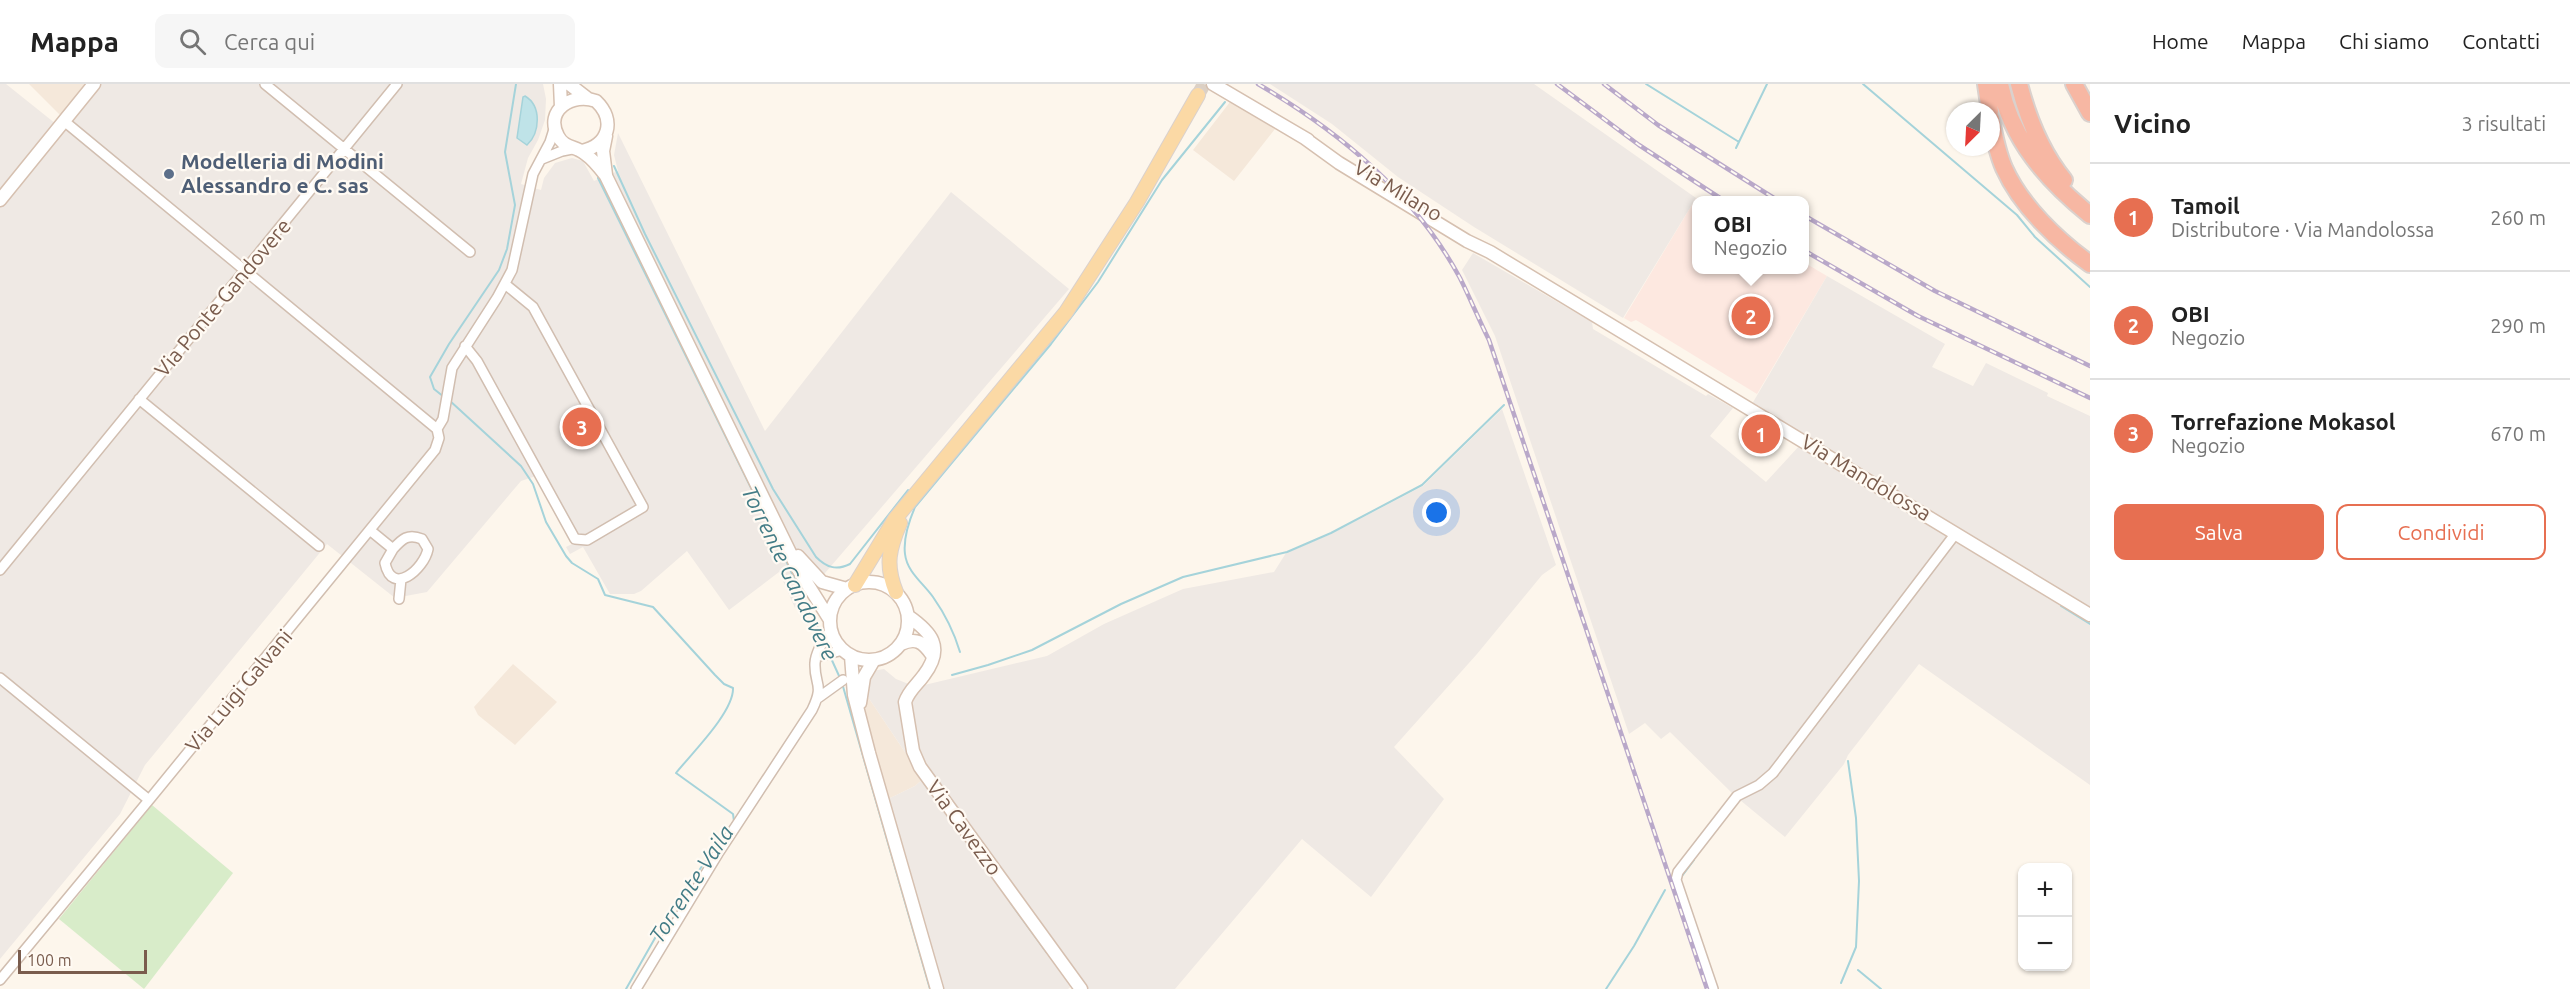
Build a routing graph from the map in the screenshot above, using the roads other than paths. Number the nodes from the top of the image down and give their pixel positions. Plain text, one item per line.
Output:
1 (94, 84) edge
2 (265, 84) edge
3 (397, 84) edge
4 (560, 84) edge
5 (569, 84) edge
6 (1213, 84) edge
7 (1986, 84) edge
8 (2000, 84) edge
9 (2019, 84) edge
10 (2074, 84) edge
11 (1198, 95) tunnel mouth
12 (587, 98) junction
13 (1988, 102) edge
14 (561, 107) junction
15 (2090, 113) edge
16 (64, 121) junction
17 (555, 126) junction
18 (606, 136) junction
19 (345, 149) junction
20 (577, 150) junction
21 (2000, 156) edge
22 (542, 159) junction
23 (606, 176) junction
24 (0, 200) edge
25 (2090, 208) edge
26 (2090, 215) edge
27 (470, 252) dead end
28 (2090, 264) edge
29 (246, 272) junction
30 (505, 285) junction
31 (1611, 324) joint
32 (465, 346) junction
33 (140, 399) junction
34 (437, 429) junction
35 (910, 503) junction
36 (371, 531) junction
37 (1956, 533) junction
38 (787, 544) junction
39 (319, 546) dead end
40 (393, 549) junction
41 (0, 570) edge
42 (401, 579) junction
43 (851, 587) junction
44 (896, 592) junction
45 (399, 599) dead end
46 (2090, 615) edge
47 (908, 616) junction
48 (830, 628) junction
49 (901, 644) junction
50 (843, 652) junction
51 (932, 655) junction
52 (816, 657) junction
53 (874, 660) junction
54 (0, 678) edge
55 (843, 680) dead end
56 (818, 698) junction
57 (860, 713) junction
58 (148, 800) junction
59 (0, 980) edge
60 (636, 989) edge
61 (937, 989) edge
62 (1081, 989) edge
63 (1713, 989) edge

1 - 16 main road
2 - 19 street
3 - 19 street, Via Ponte Gandovere
4 - 14 main road
5 - 12 main road
6 - 31 main road, Via Milano
7 - 13 highway
8 - 26 highway
9 - 25 highway
10 - 15 highway
11 - 35 main road
12 - 14 main road
12 - 18 main road
14 - 17 main road
16 - 24 main road
16 - 29 street
17 - 20 main road
17 - 22 street, Via Luigi Galvani
18 - 20 main road
18 - 23 main road
19 - 27 street
19 - 29 street, Via Ponte Gandovere
20 - 22 street
20 - 23 main road
21 - 28 highway
22 - 30 street, Via Luigi Galvani
23 - 38 main road
29 - 33 street, Via Ponte Gandovere
29 - 34 street
30 - 32 street, Via Luigi Galvani
30 - 32 street
31 - 37 main road, Via Mandolossa
32 - 34 street, Via Luigi Galvani
33 - 39 street
33 - 41 street, Via Ponte Gandovere
34 - 36 street, Via Luigi Galvani
35 - 43 main road
35 - 44 main road
36 - 40 street
36 - 58 street, Via Luigi Galvani
37 - 46 main road, Via Mandolossa
37 - 63 street
38 - 43 main road
38 - 48 main road
40 - 42 street
40 - 42 street
42 - 45 street
43 - 44 main road
43 - 48 main road
44 - 47 main road
47 - 49 main road
47 - 51 main road
48 - 50 main road
48 - 52 street
49 - 51 main road
49 - 53 main road
50 - 52 street
50 - 53 main road
50 - 57 main road
51 - 62 main road, Via Cavezzo
52 - 56 street
53 - 57 main road
54 - 58 street
55 - 56 street
56 - 60 street
57 - 61 main road
58 - 59 street, Via Luigi Galvani

